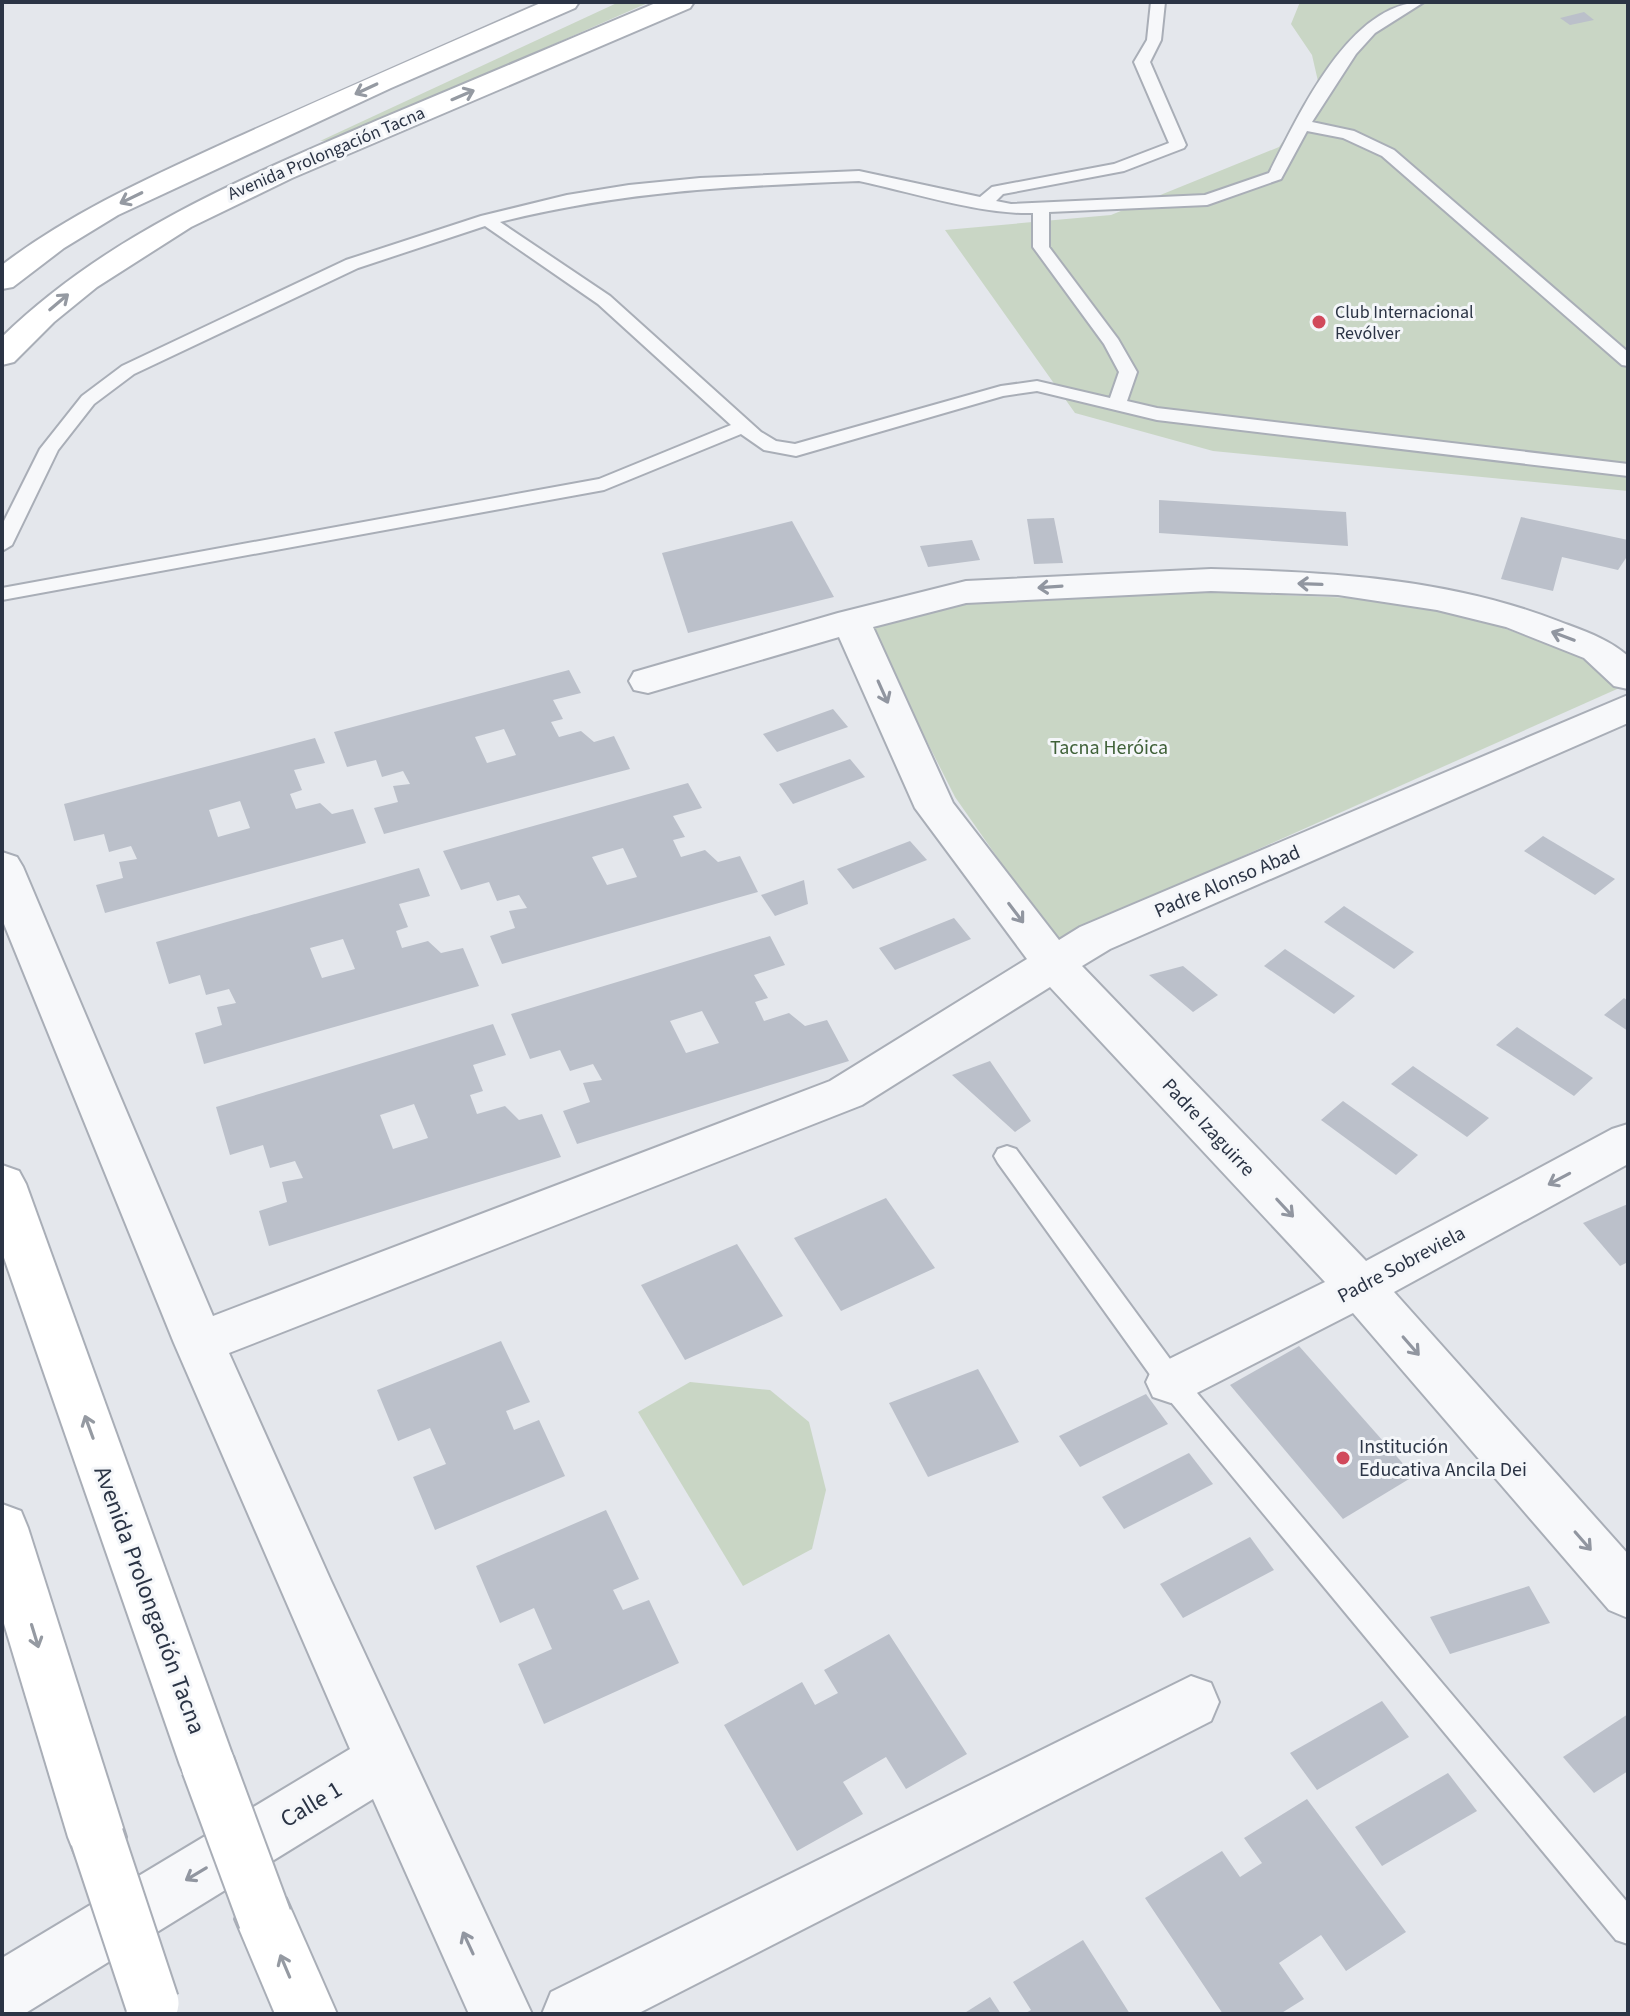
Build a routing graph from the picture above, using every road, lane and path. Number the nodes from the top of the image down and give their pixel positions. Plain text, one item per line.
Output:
1 (566, 2) edge
2 (681, 2) edge
3 (1158, 2) edge
4 (1417, 2) edge
5 (1302, 125) junction
6 (983, 204) junction
7 (1041, 208) junction
8 (487, 220) junction
9 (2, 280) edge
10 (2, 355) edge
11 (1628, 361) edge
12 (1117, 404) junction
13 (744, 426) junction
14 (1628, 470) edge
15 (2, 545) edge
16 (2, 594) edge
17 (851, 621) junction
18 (1628, 677) edge
19 (648, 681) dead end
20 (1628, 708) edge
21 (2, 867) edge
22 (1055, 965) junction
23 (1628, 1142) edge
24 (1007, 1156) dead end
25 (2, 1184) edge
26 (1360, 1287) junction
27 (199, 1343) junction
28 (1171, 1382) junction
29 (2, 1528) edge
30 (1628, 1593) edge
31 (1191, 1702) dead end
32 (382, 1761) junction
33 (1628, 1928) edge
34 (2, 1993) edge
35 (154, 2009) edge
36 (306, 2014) edge
37 (501, 2014) edge
38 (573, 2014) edge

1 -> 9 main road, Avenida Prolongación Tacna
10 -> 2 main road, Avenida Prolongación Tacna
3 - 6 lane
4 - 5 lane
5 - 7 lane
5 - 11 lane
6 - 7 lane
6 - 8 lane
7 - 12 lane
8 - 13 lane
8 - 15 lane
12 - 13 lane
12 - 14 lane
13 - 16 lane
18 -> 17 street
17 - 19 street
17 -> 22 street, Padre Izaguirre
20 - 22 street, Padre Alonso Abad
21 - 27 street
22 -> 26 street, Padre Izaguirre
22 - 27 street, Padre Alonso Abad
23 -> 26 street, Padre Sobreviela
24 - 28 lane
36 -> 25 main road, Avenida Prolongación Tacna, bridge
26 - 28 street, Padre Sobreviela
26 -> 30 street, Padre Izaguirre
27 - 32 street
28 - 33 lane
29 -> 35 main road, bridge
31 - 38 street
32 -> 34 street, Calle 1
37 -> 32 street

